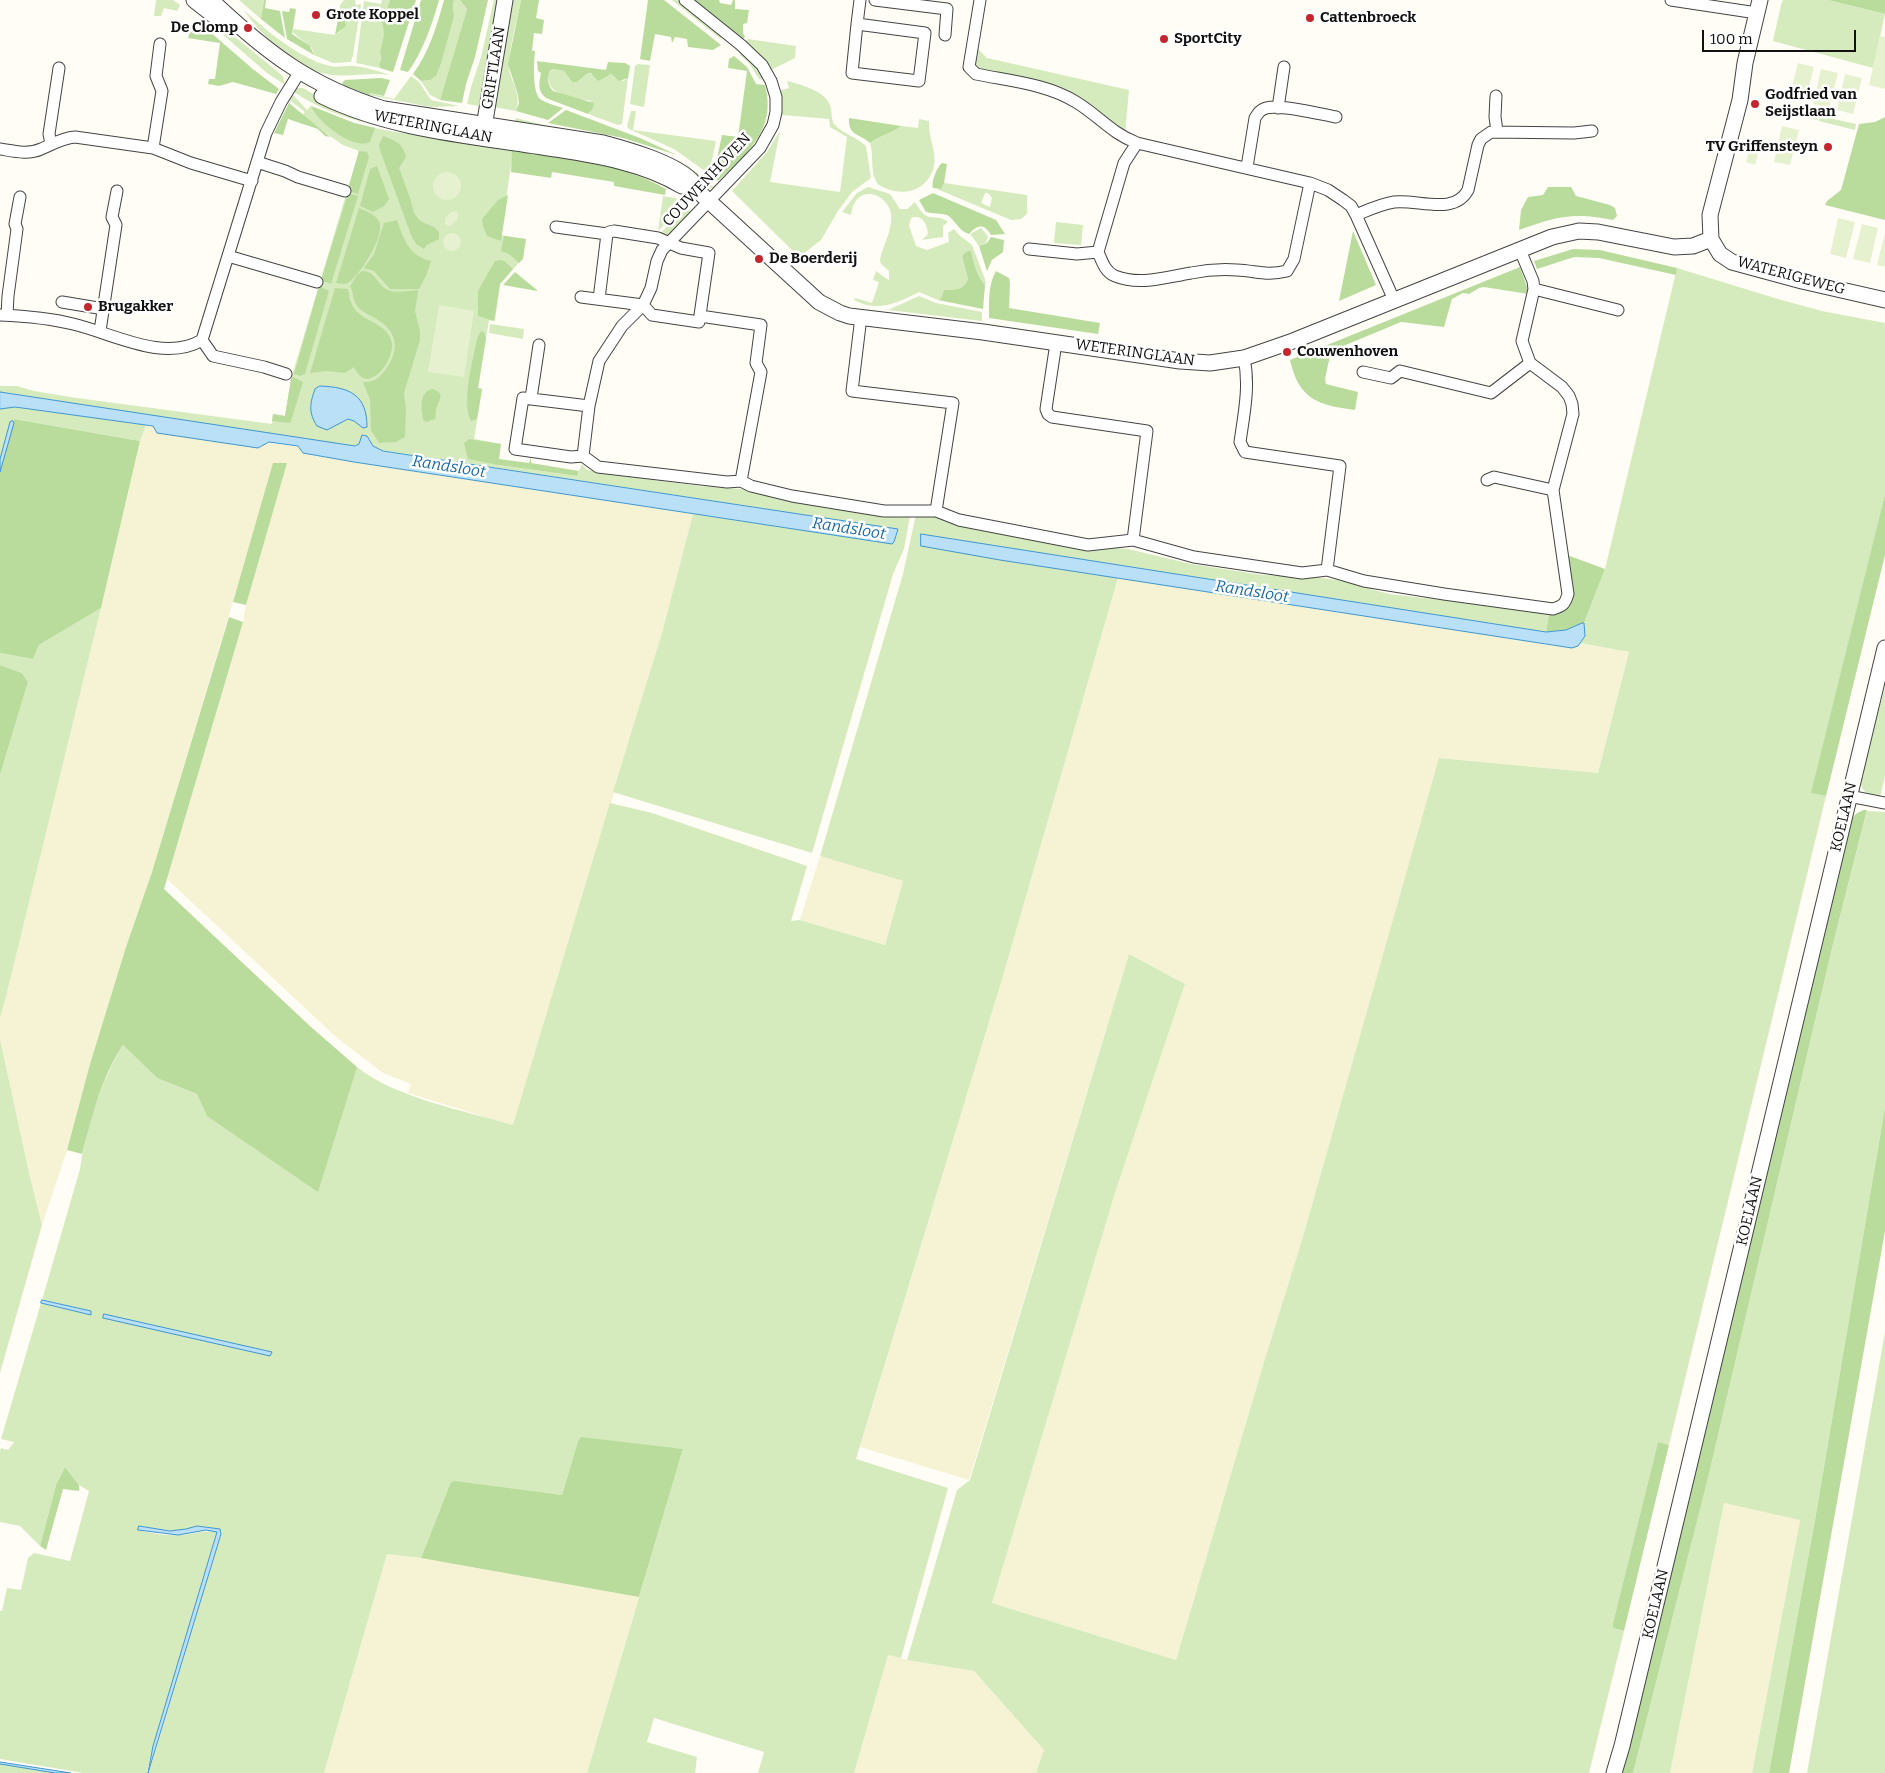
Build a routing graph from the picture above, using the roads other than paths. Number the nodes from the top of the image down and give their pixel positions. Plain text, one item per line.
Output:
1 (505, 0) edge
2 (685, 0) edge
3 (860, 0) edge
4 (875, 0) edge
5 (980, 0) edge
6 (1671, 0) edge
7 (207, 2) edge
8 (1758, 6) edge
9 (857, 24) junction
10 (945, 35) dead end
11 (160, 44) dead end
12 (1284, 67) dead end
13 (59, 68) dead end
14 (297, 76) junction
15 (1496, 96) dead end
16 (1278, 108) junction
17 (1336, 116) dead end
18 (1592, 130) dead end
19 (484, 131) junction
20 (1497, 131) junction
21 (1137, 143) junction
22 (51, 144) junction
23 (0, 148) edge
24 (153, 148) junction
25 (257, 162) junction
26 (1246, 167) junction
27 (252, 180) junction
28 (1310, 183) junction
29 (345, 191) dead end
30 (116, 192) dead end
31 (20, 197) dead end
32 (704, 197) junction
33 (1356, 214) junction
34 (556, 227) dead end
35 (607, 234) junction
36 (1711, 240) junction
37 (669, 242) junction
38 (1029, 249) dead end
39 (1520, 250) junction
40 (1098, 252) junction
41 (228, 256) junction
42 (317, 282) dead end
43 (1534, 289) junction
44 (4, 296) edge
45 (581, 297) dead end
46 (599, 299) junction
47 (1394, 300) junction
48 (1885, 300) edge
49 (62, 302) dead end
50 (643, 305) junction
51 (104, 309) junction
52 (1618, 310) dead end
53 (4, 315) edge
54 (700, 316) junction
55 (861, 318) junction
56 (100, 331) junction
57 (202, 340) junction
58 (1056, 343) junction
59 (539, 345) dead end
60 (1244, 358) junction
61 (1530, 363) junction
62 (1364, 372) dead end
63 (286, 374) dead end
64 (531, 398) junction
65 (589, 406) junction
66 (583, 456) junction
67 (1487, 480) dead end
68 (741, 481) junction
69 (1553, 490) junction
70 (936, 511) junction
71 (1133, 540) junction
72 (1326, 570) junction
73 (1885, 648) edge
74 (1849, 796) junction
75 (1885, 803) edge
76 (1614, 1773) edge

1 - 19 street, GRIFTLAAN
2 - 32 street, COUWENHOVEN
3 - 9 street
4 - 10 street
5 - 21 street
6 - 8 street
7 - 14 street, WETERINGLAAN
8 - 36 street
9 - 9 street
11 - 24 street
12 - 16 street
13 - 22 street
14 - 19 street, WETERINGLAAN
14 - 25 street
15 - 20 street
16 - 17 street
16 - 26 street
18 - 20 street
19 - 32 street, WETERINGLAAN
20 - 33 street
21 - 26 street
21 - 40 street
22 - 23 street
22 - 24 street
24 - 27 street
25 - 27 street
25 - 29 street
26 - 28 street
27 - 41 street
28 - 33 street
28 - 40 street
30 - 51 street
31 - 44 street
32 - 37 street, COUWENHOVEN
32 - 55 street, WETERINGLAAN
33 - 47 street
34 - 35 street, COUWENHOVEN
35 - 37 street, COUWENHOVEN
35 - 46 street
36 - 39 street, WETERINGLAAN
36 - 48 street, WATERIGEWEG
37 - 50 street, COUWENHOVEN
37 - 54 street, COUWENHOVEN
38 - 40 street
39 - 43 street
39 - 47 street, WETERINGLAAN
41 - 42 street
41 - 57 street
43 - 52 street
43 - 61 street
44 - 53 street
45 - 46 street
46 - 50 street
47 - 60 street, WETERINGLAAN
49 - 51 street
50 - 54 street
50 - 65 street, COUWENHOVEN
51 - 56 street
53 - 56 street
54 - 68 street
55 - 58 street, WETERINGLAAN
55 - 70 street
56 - 57 street
57 - 63 street
58 - 60 street, WETERINGLAAN
58 - 71 street
59 - 64 street
60 - 72 street
61 - 62 street
61 - 69 street
64 - 65 street
64 - 66 street
65 - 66 street, COUWENHOVEN
66 - 68 street
67 - 69 street
68 - 70 street
69 - 72 street
70 - 71 street
71 - 72 street
73 - 74 street, KOELAAN
74 - 75 street
74 - 76 street, KOELAAN

